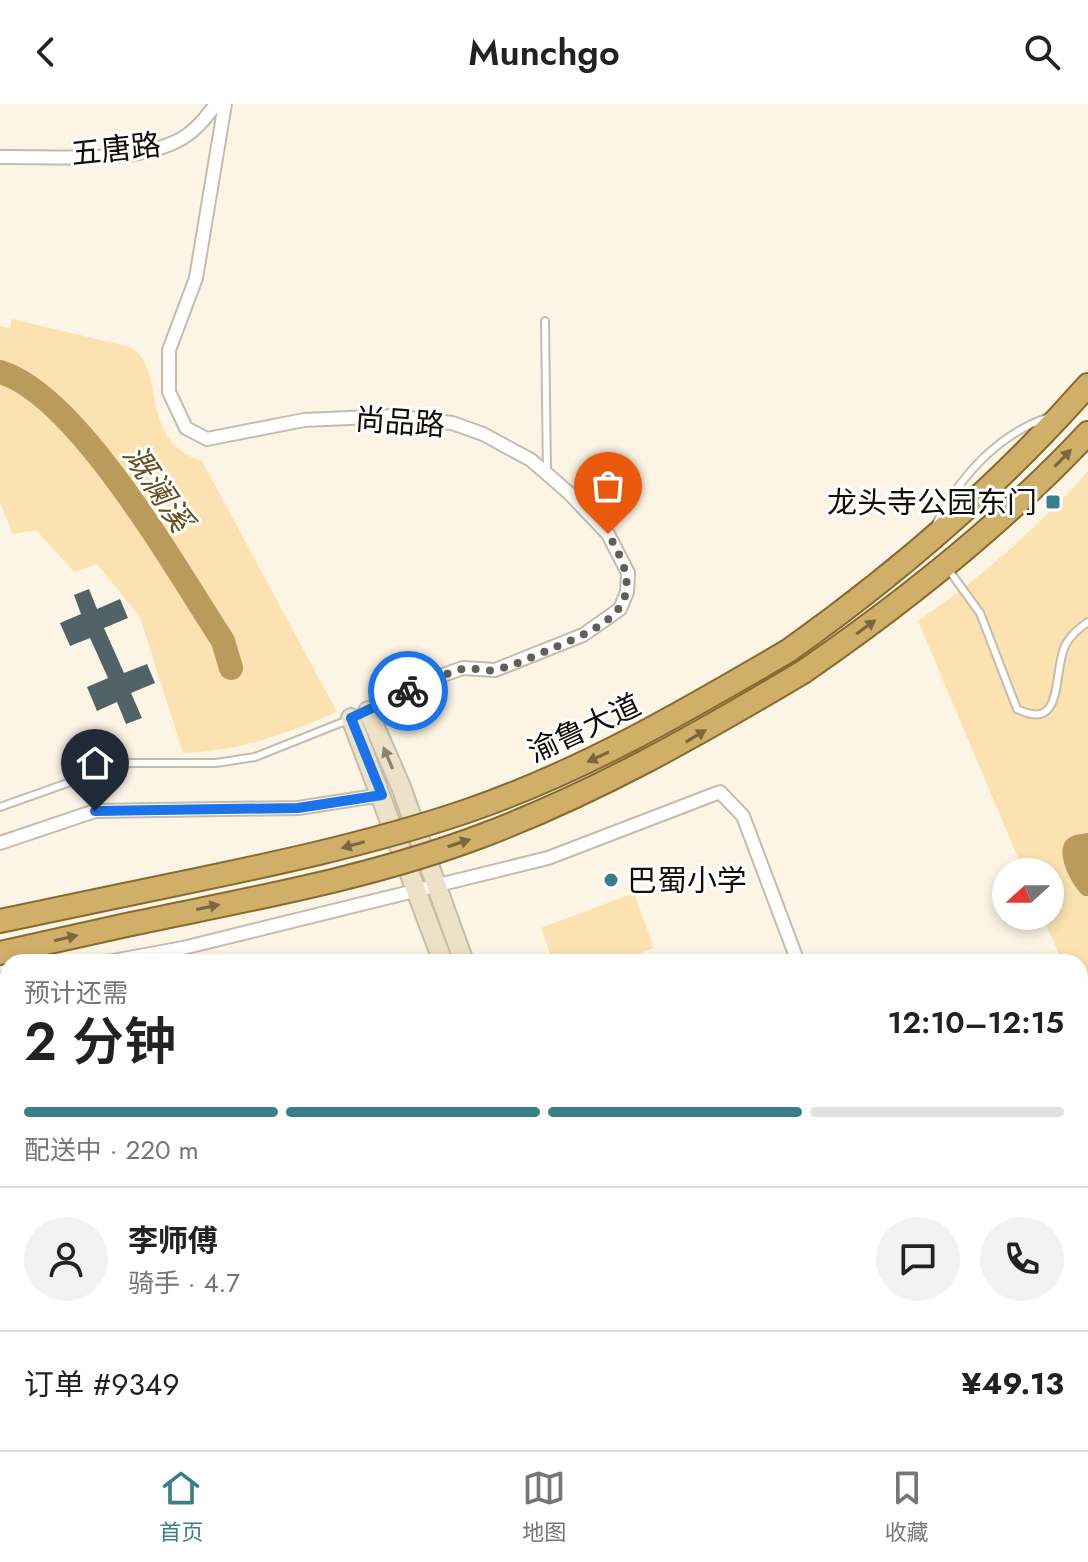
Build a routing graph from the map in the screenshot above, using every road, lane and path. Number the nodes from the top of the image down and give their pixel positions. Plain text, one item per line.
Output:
1 (216, 104) edge
2 (225, 104) edge
3 (0, 157) edge
4 (545, 321) dead end
5 (1088, 385) edge
6 (1088, 433) edge
7 (547, 473) junction
8 (946, 566) junction
9 (1088, 622) edge
10 (360, 714) junction
11 (382, 795) junction
12 (0, 807) edge
13 (0, 843) edge
14 (437, 887) junction
15 (417, 892) junction
16 (0, 921) edge
17 (0, 953) edge
18 (159, 954) edge
19 (440, 954) edge
20 (461, 954) edge
21 (795, 954) edge

1 - 3 street, 五唐路
2 - 7 street, 尚品路
4 - 7 lane
5 -> 16 highway, 渝鲁大道, bridge
8 -> 6 highway, 渝鲁大道
7 - 10 street, 尚品路
8 - 9 lane
17 -> 8 highway, 渝鲁大道, bridge
10 - 11 main road
10 - 12 lane
14 -> 10 main road
11 - 13 street
11 - 15 main road
14 - 15 street
14 - 20 main road
14 - 21 street
15 - 18 street
15 - 19 main road

